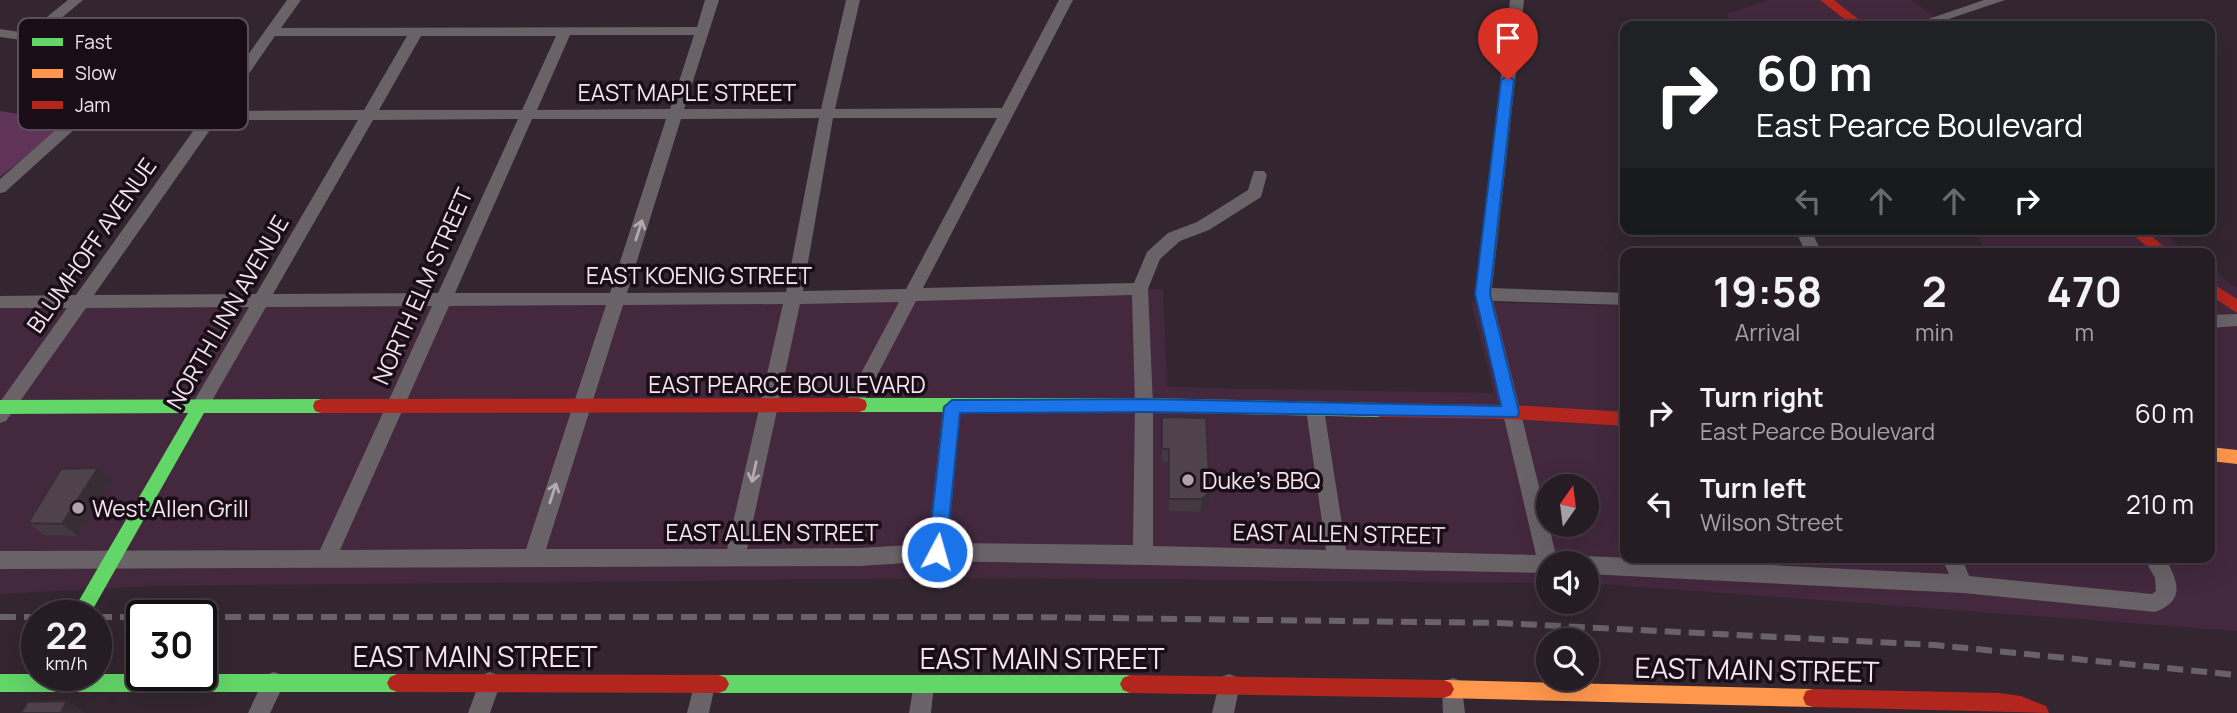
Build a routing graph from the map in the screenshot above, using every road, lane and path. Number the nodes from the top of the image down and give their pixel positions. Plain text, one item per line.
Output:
1 (76, 0) edge
2 (294, 0) edge
3 (712, 0) edge
4 (853, 0) edge
5 (1066, 0) edge
6 (1517, 0) edge
7 (1826, 0) edge
8 (1998, 0) edge
9 (54, 18) edge
10 (1854, 21) edge
11 (1931, 21) edge
12 (565, 31) junction
13 (703, 31) junction
14 (271, 32) junction
15 (417, 32) junction
16 (0, 33) edge
17 (18, 36) edge
18 (248, 64) edge
19 (827, 113) junction
20 (1006, 113) junction
21 (524, 115) junction
22 (677, 115) junction
23 (248, 116) edge
24 (368, 116) junction
25 (64, 130) edge
26 (201, 130) edge
27 (1259, 175) dead end
28 (0, 188) edge
29 (2141, 235) edge
30 (2158, 248) edge
31 (1140, 289) junction
32 (2215, 291) edge
33 (910, 293) junction
34 (1483, 294) junction
35 (793, 298) junction
36 (442, 299) junction
37 (615, 299) junction
38 (1620, 299) edge
39 (259, 301) junction
40 (0, 302) edge
41 (82, 302) junction
42 (2237, 307) edge
43 (2237, 320) edge
44 (2215, 322) edge
45 (768, 405) junction
46 (1144, 405) junction
47 (200, 406) junction
48 (393, 406) junction
49 (581, 407) junction
50 (852, 407) junction
51 (952, 407) junction
52 (1315, 409) junction
53 (2, 410) edge
54 (1511, 412) junction
55 (1620, 419) edge
56 (2215, 455) edge
57 (2237, 457) edge
58 (1545, 551) edge
59 (937, 552) junction
60 (1143, 554) junction
61 (1337, 556) junction
62 (735, 557) junction
63 (533, 558) junction
64 (110, 559) junction
65 (0, 560) edge
66 (324, 561) junction
67 (1536, 563) edge
68 (1954, 563) edge
69 (2157, 563) edge
70 (1599, 566) edge
71 (1964, 584) junction
72 (88, 600) edge
73 (112, 680) edge
74 (21, 681) edge
75 (274, 682) junction
76 (490, 682) junction
77 (0, 683) edge
78 (1229, 684) junction
79 (705, 685) junction
80 (923, 685) junction
81 (1453, 688) junction
82 (38, 691) edge
83 (31, 703) edge
84 (1752, 704) edge
85 (259, 713) edge
86 (479, 713) edge
87 (698, 713) edge
88 (920, 713) edge
89 (1223, 713) edge
90 (1454, 713) edge
91 (2039, 713) edge

1 - 9 street
2 - 14 street, BLUMHOFF AVENUE
3 - 13 street
4 - 19 street
5 - 20 street
6 - 34 street
7 - 10 street
8 - 11 street
12 - 13 street
12 - 15 street
12 - 21 street, NORTH ELM STREET
13 - 22 street
14 - 15 street
14 - 18 street, BLUMHOFF AVENUE
15 - 24 street, NORTH LINN AVENUE
16 - 17 street
19 - 20 street, EAST MAPLE STREET
19 - 22 street, EAST MAPLE STREET
19 - 35 street
20 - 33 street
21 - 22 street, EAST MAPLE STREET
21 - 24 street, EAST MAPLE STREET
21 - 36 street, NORTH ELM STREET
37 -> 22 street
23 - 24 street, EAST MAPLE STREET
24 - 39 street, NORTH LINN AVENUE
25 - 28 street, EAST MAPLE STREET
26 - 41 street, BLUMHOFF AVENUE
27 - 31 street
29 - 30 street
31 - 33 street, EAST KOENIG STREET
31 - 46 street
32 - 42 street
33 - 35 street, EAST KOENIG STREET
33 - 50 street
34 - 38 street
34 - 54 street
35 - 37 street, EAST KOENIG STREET
35 - 45 street
36 - 37 street, EAST KOENIG STREET
36 - 39 street, EAST KOENIG STREET
36 - 48 street, NORTH ELM STREET
37 - 49 street
39 - 41 street, EAST KOENIG STREET
39 - 47 street, NORTH LINN AVENUE
40 - 41 street, EAST KOENIG STREET
41 - 53 street, BLUMHOFF AVENUE
43 - 44 street
45 - 49 street, EAST PEARCE BOULEVARD
45 - 50 street, EAST PEARCE BOULEVARD
45 -> 62 street
46 - 51 street, EAST PEARCE BOULEVARD
46 - 52 street, EAST PEARCE BOULEVARD
46 - 60 street
47 - 48 street, EAST PEARCE BOULEVARD
47 - 53 street, EAST PEARCE BOULEVARD
47 - 64 street, NORTH LINN AVENUE
48 - 49 street, EAST PEARCE BOULEVARD
48 - 66 street, NORTH ELM STREET
63 -> 49 street
50 - 51 street, EAST PEARCE BOULEVARD
51 - 59 street
52 - 54 street, EAST PEARCE BOULEVARD
52 - 61 street
54 - 55 street, EAST PEARCE BOULEVARD
54 - 58 street
56 - 57 street
59 - 60 street, EAST ALLEN STREET
59 - 62 street, EAST ALLEN STREET
60 - 61 street, EAST ALLEN STREET
61 - 67 street, EAST ALLEN STREET
62 - 63 street, EAST ALLEN STREET
63 - 66 street, EAST ALLEN STREET
64 - 65 street, EAST ALLEN STREET
64 - 66 street, EAST ALLEN STREET
64 - 72 street, NORTH LINN AVENUE
68 - 71 street
69 - 71 street
70 - 71 street
73 - 75 street, EAST MAIN STREET
74 - 77 street, EAST MAIN STREET
75 - 76 street, EAST MAIN STREET
75 - 85 street
76 - 79 street, EAST MAIN STREET
76 - 86 street
78 - 80 street, EAST MAIN STREET
78 - 81 street, EAST MAIN STREET
78 - 89 street
79 - 80 street, EAST MAIN STREET
79 - 87 street
80 - 88 street
81 - 84 street, EAST MAIN STREET
81 - 90 street
82 - 83 street
84 - 91 street, EAST MAIN STREET

